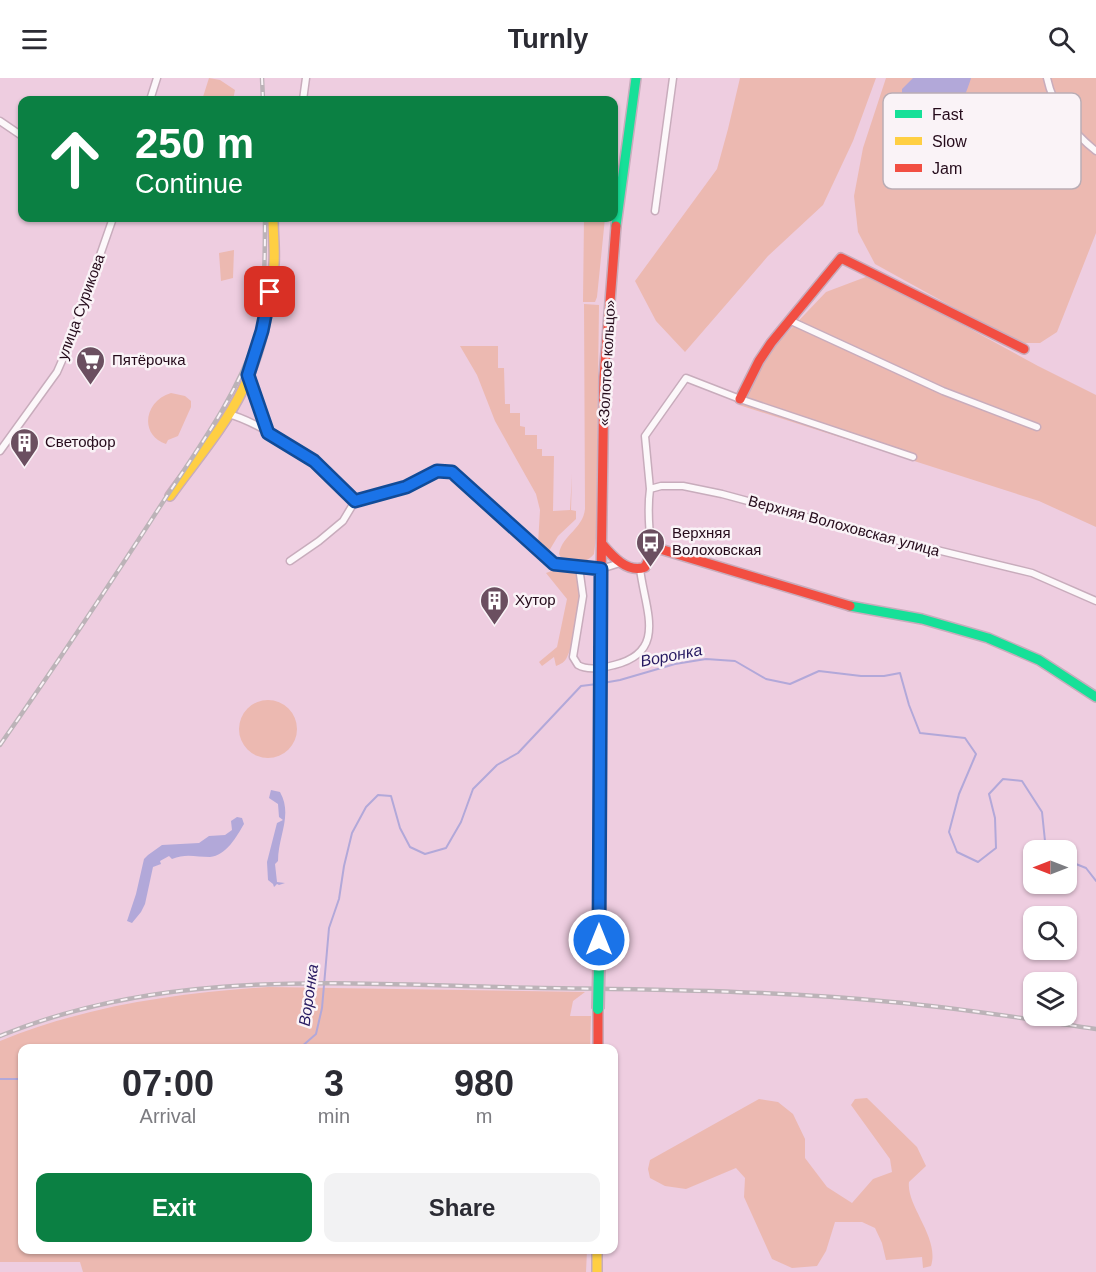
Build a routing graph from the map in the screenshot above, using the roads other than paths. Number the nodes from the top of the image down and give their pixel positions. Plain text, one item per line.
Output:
1 (157, 78) edge
2 (306, 78) edge
3 (673, 78) edge
4 (1047, 78) edge
5 (636, 80) edge
6 (1051, 93) edge
7 (151, 96) edge
8 (304, 96) edge
9 (0, 122) edge
10 (18, 133) edge
11 (1081, 138) edge
12 (1096, 151) edge
13 (655, 211) dead end
14 (618, 212) edge
15 (112, 222) edge
16 (273, 222) edge
17 (617, 222) edge
18 (791, 321) junction
19 (1024, 349) dead end
20 (248, 375) junction
21 (740, 399) junction
22 (228, 414) junction
23 (1037, 427) dead end
24 (268, 433) junction
25 (0, 451) edge
26 (913, 457) dead end
27 (650, 489) junction
28 (170, 495) dead end
29 (355, 501) junction
30 (602, 544) junction
31 (652, 553) junction
32 (290, 561) dead end
33 (620, 562) junction
34 (579, 567) junction
35 (601, 569) junction
36 (640, 569) junction
37 (1096, 601) edge
38 (1096, 697) edge
39 (598, 1044) edge
40 (597, 1254) edge
41 (597, 1272) edge

1 - 7 street
2 - 8 street
3 - 13 street
4 - 6 street
5 - 14 street, «Золотое кольцо»
9 - 10 street
11 - 12 street
15 - 25 street, улица Сурикова
16 - 20 street
17 - 30 street, «Золотое кольцо»
18 - 19 street
18 - 21 street
18 - 23 street
20 - 22 street
20 - 24 street
21 - 26 street
21 - 27 street
22 - 24 street
22 - 28 street
24 - 29 street
27 - 31 street
27 - 37 street, Верхняя Волоховская улица
29 - 32 street
29 - 34 street
30 - 33 street
30 - 35 street, «Золотое кольцо»
31 - 36 street
31 - 38 street
33 - 35 street
33 - 36 street
34 - 35 street
34 - 36 street
35 - 39 street, «Золотое кольцо», bridge
40 - 41 street

